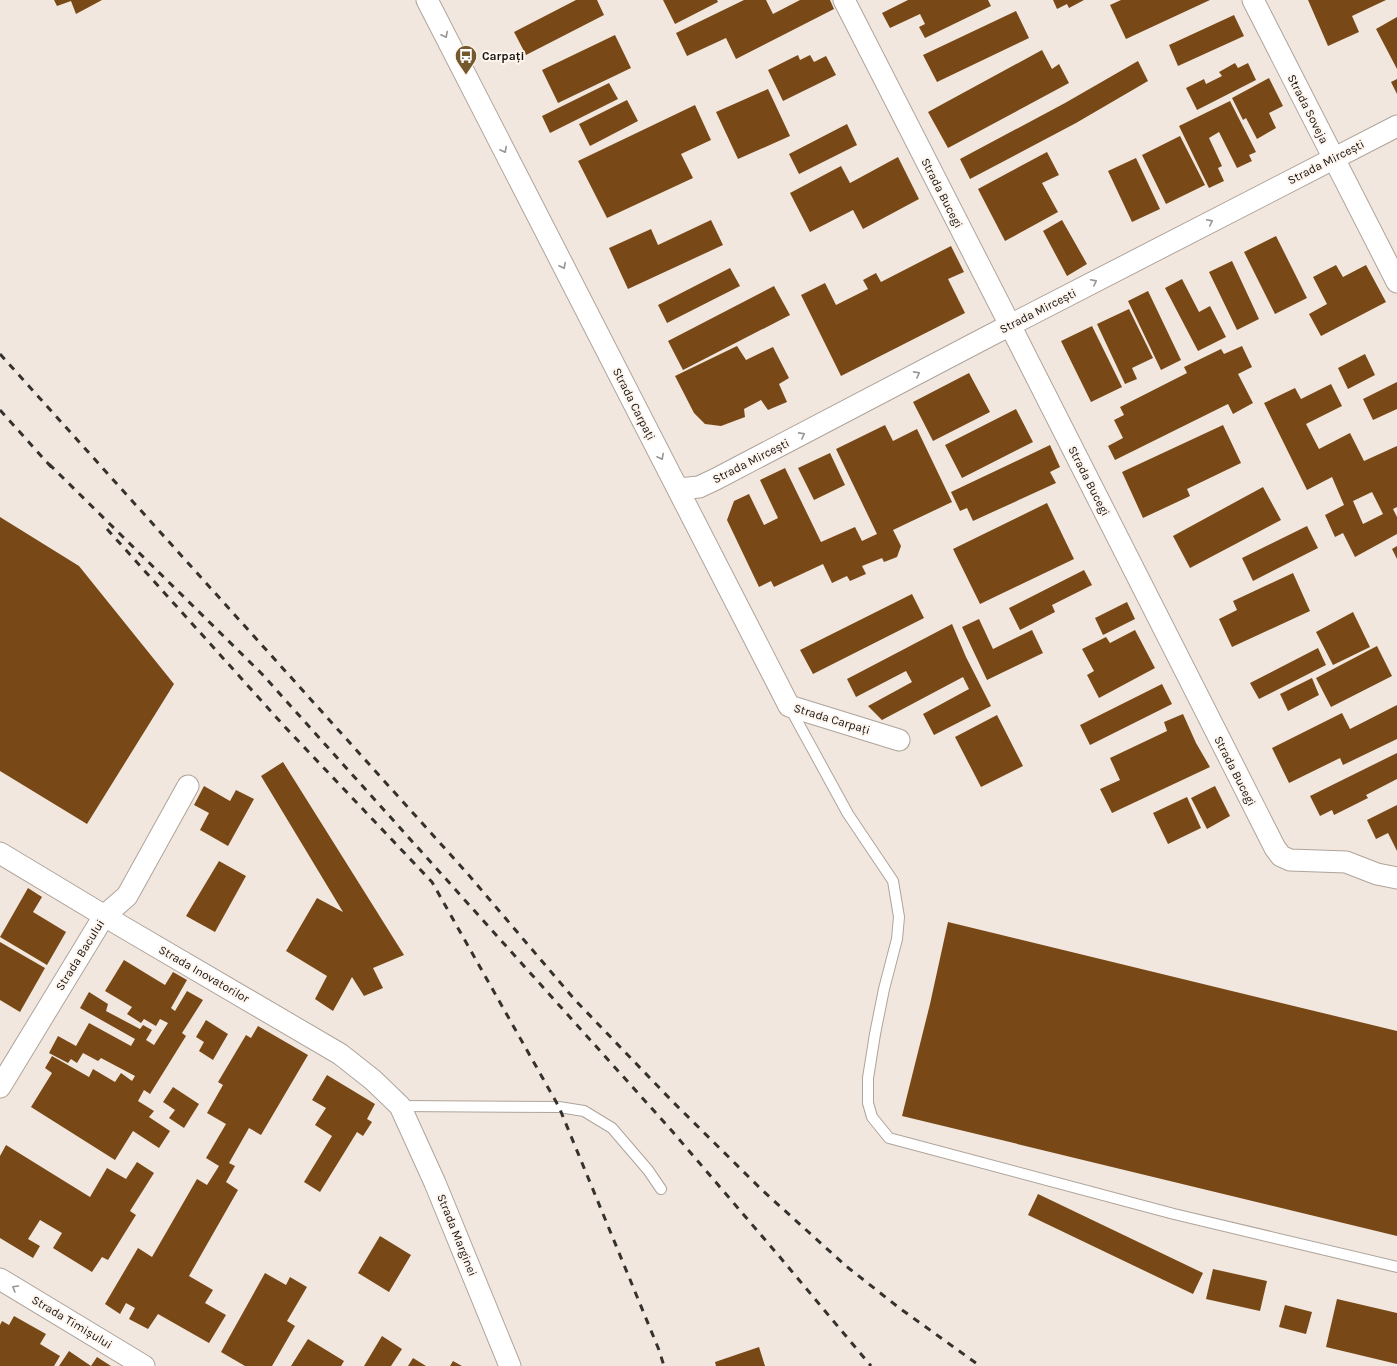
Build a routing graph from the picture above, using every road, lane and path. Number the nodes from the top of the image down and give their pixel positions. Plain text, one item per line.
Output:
1 (427, 0) edge
2 (844, 0) edge
3 (1253, 0) edge
4 (1397, 126) edge
5 (1334, 158) junction
6 (1397, 282) edge
7 (1010, 325) junction
8 (678, 489) junction
9 (789, 706) junction
10 (899, 740) dead end
11 (188, 786) dead end
12 (0, 853) edge
13 (1397, 878) edge
14 (104, 916) junction
15 (0, 1087) edge
16 (400, 1106) junction
17 (661, 1189) dead end
18 (1397, 1267) edge
19 (0, 1279) edge
20 (144, 1366) edge
21 (510, 1366) edge

1 -> 8 street, Strada Carpați
2 - 7 street, Strada Bucegi
3 - 5 street, Strada Soveja
4 - 5 street, Strada Mircești
5 - 6 street, Strada Soveja
7 -> 5 street, Strada Mircești
8 -> 7 street, Strada Mircești
7 - 13 street, Strada Bucegi
8 - 9 street, Strada Carpați
9 - 10 street, Strada Carpați
9 - 18 lane
11 - 14 street, Strada Bacului
12 - 14 street, Strada Inovatorilor
14 - 15 street, Strada Bacului
14 - 16 street, Strada Inovatorilor
16 - 17 lane
16 - 21 street, Strada Marginei
20 -> 19 street, Strada Timișului

